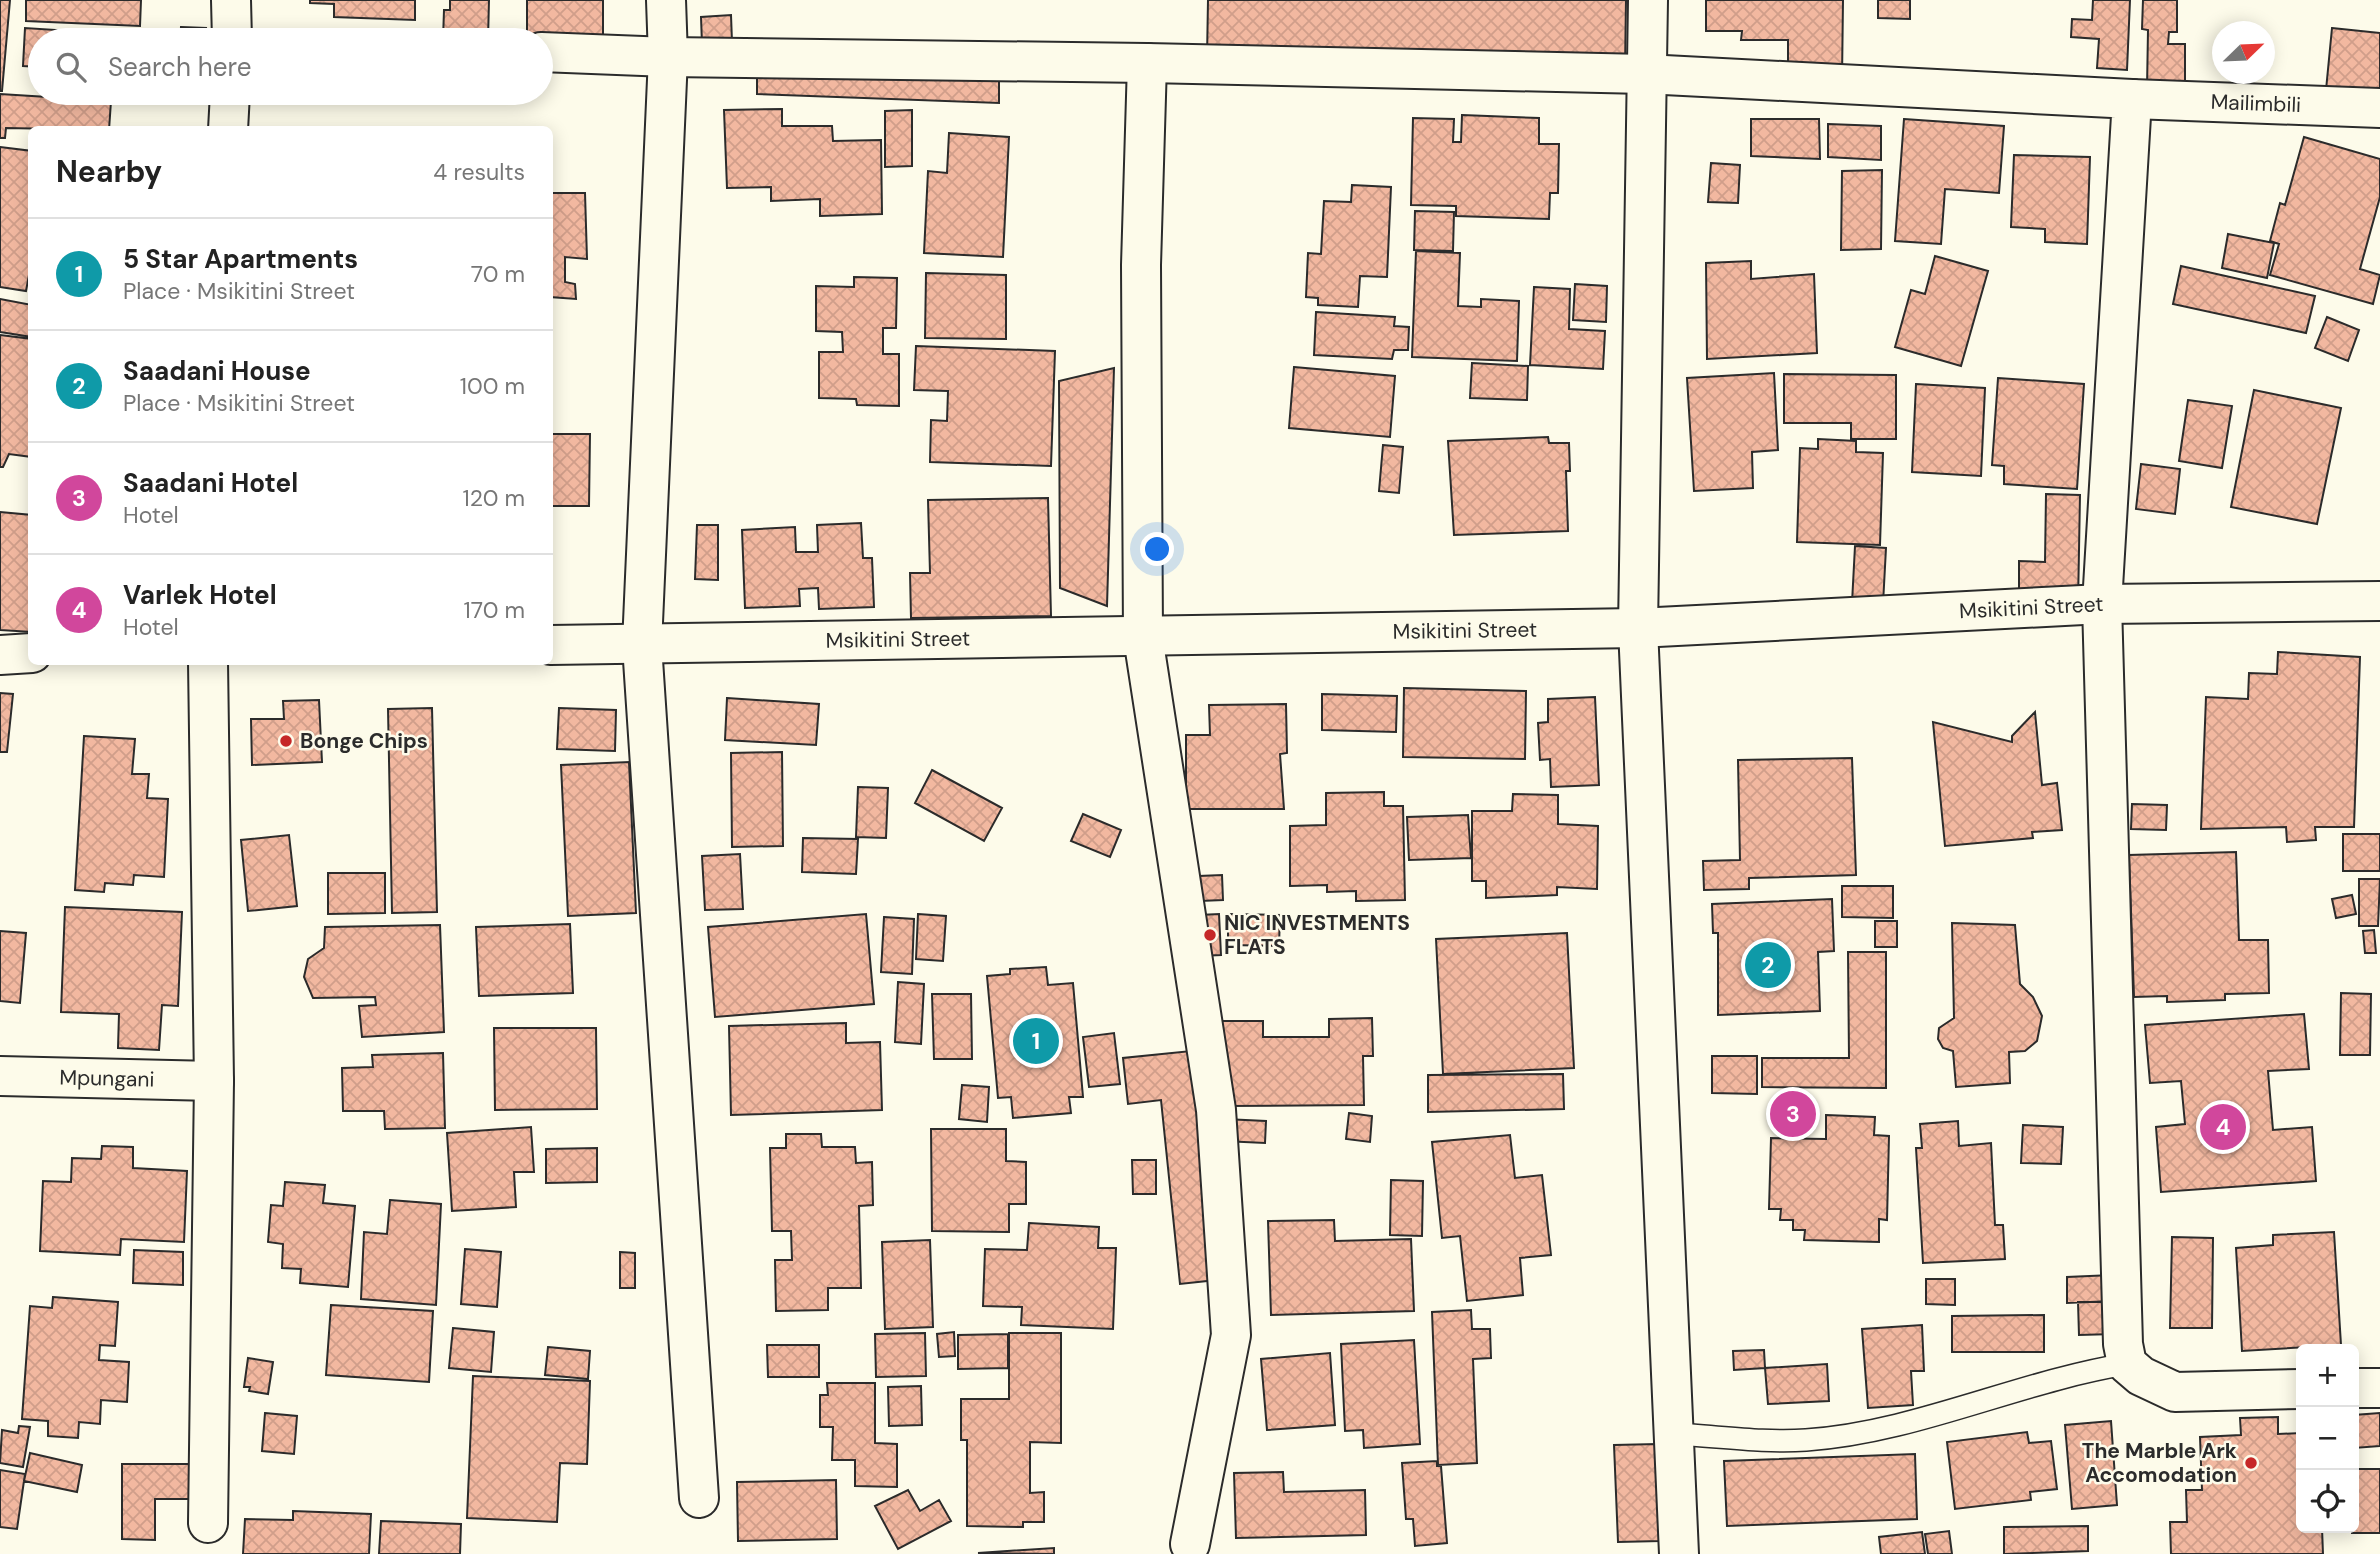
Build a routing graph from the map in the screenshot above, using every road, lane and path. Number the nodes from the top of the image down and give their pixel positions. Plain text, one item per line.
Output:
1 (231, 0) edge
2 (666, 0) edge
3 (1648, 0) edge
4 (232, 28) edge
5 (553, 52) edge
6 (668, 57) junction
7 (1147, 63) junction
8 (1645, 74) junction
9 (2132, 99) junction
10 (229, 105) edge
11 (2380, 108) edge
12 (228, 126) edge
13 (2380, 601) edge
14 (2102, 604) junction
15 (1638, 628) junction
16 (1143, 637) junction
17 (553, 645) edge
18 (642, 645) junction
19 (28, 653) edge
20 (0, 655) edge
21 (208, 665) edge
22 (0, 1076) edge
23 (214, 1081) junction
24 (2127, 1364) junction
25 (2359, 1388) edge
26 (2380, 1388) edge
27 (2296, 1389) edge
28 (1673, 1434) junction
29 (699, 1498) dead end
30 (208, 1523) dead end
31 (1190, 1544) dead end
32 (1679, 1554) edge

1 - 4 street
2 - 6 street
3 - 8 street
5 - 6 street, Mailimbili
6 - 7 street, Mailimbili
6 - 18 street
7 - 8 street, Mailimbili
7 - 16 street
8 - 9 street, Mailimbili
8 - 15 street
9 - 11 street, Mailimbili
9 - 14 street
10 - 12 street
13 - 14 street, Msikitini Street
14 - 15 street, Msikitini Street
14 - 24 street
15 - 16 street, Msikitini Street
15 - 28 street
16 - 18 street, Msikitini Street
16 - 31 street
17 - 18 street, Msikitini Street
18 - 29 street
19 - 20 street
21 - 23 street
22 - 23 street, Mpungani
23 - 30 street
24 - 27 street
24 - 28 lane
25 - 26 street
28 - 32 street

